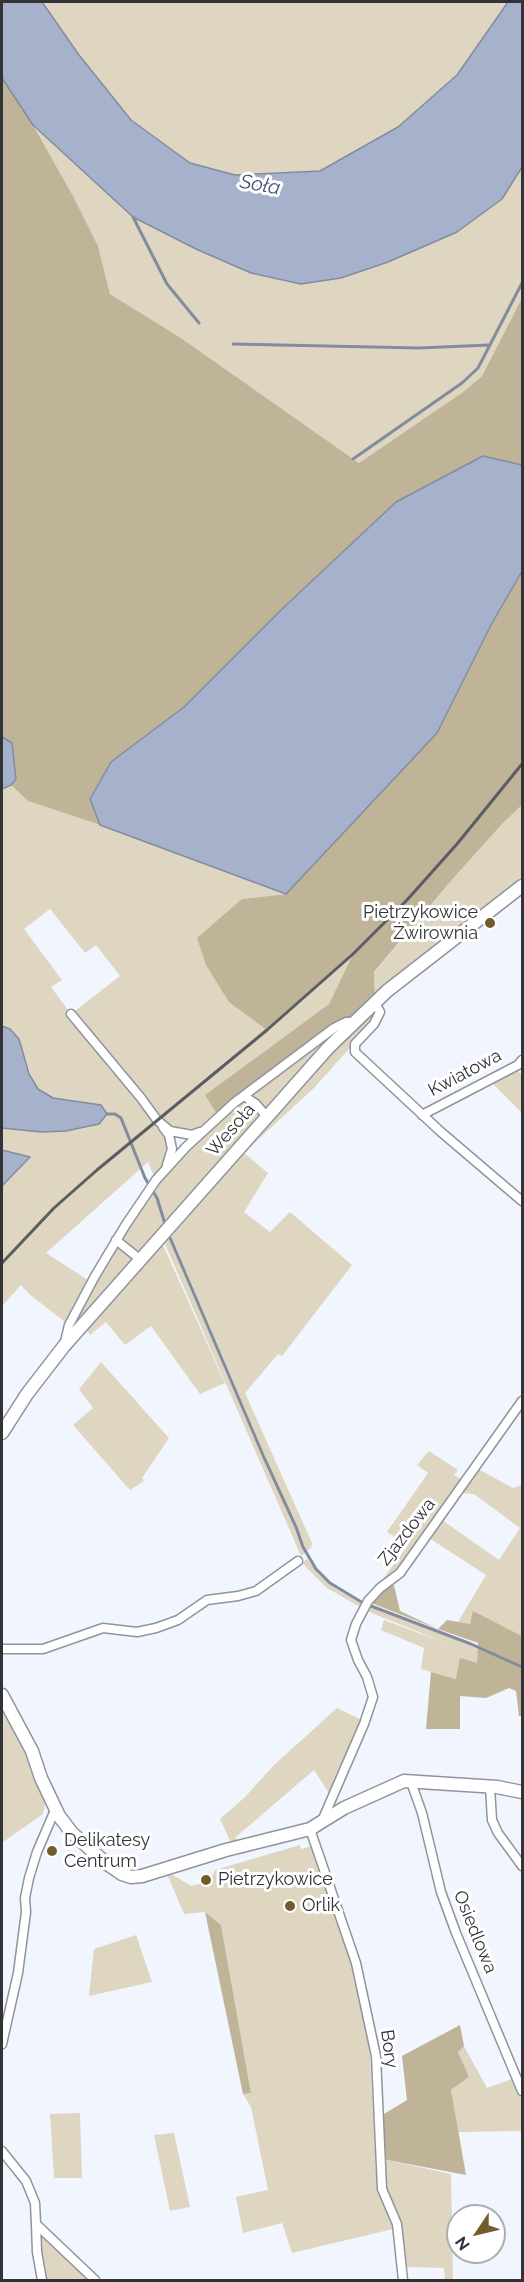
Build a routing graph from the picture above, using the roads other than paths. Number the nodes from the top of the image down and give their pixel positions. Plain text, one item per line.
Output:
1 (522, 886) edge
2 (375, 1003) junction
3 (71, 1014) dead end
4 (353, 1022) junction
5 (522, 1060) edge
6 (244, 1096) junction
7 (422, 1115) junction
8 (267, 1117) junction
9 (161, 1124) junction
10 (206, 1129) junction
11 (163, 1173) junction
12 (522, 1201) edge
13 (116, 1240) junction
14 (141, 1260) junction
15 (64, 1346) junction
16 (522, 1401) edge
17 (2, 1433) edge
18 (298, 1561) dead end
19 (2, 1649) edge
20 (2, 1695) edge
21 (411, 1782) junction
22 (490, 1787) junction
23 (522, 1792) edge
24 (55, 1810) junction
25 (321, 1822) junction
26 (310, 1829) junction
27 (522, 1866) edge
28 (2, 2044) edge
29 (522, 2091) edge
30 (2, 2151) edge
31 (36, 2224) junction
32 (42, 2280) edge
33 (95, 2280) edge
34 (403, 2280) edge

1 - 2 main road, Wesoła
2 - 4 main road, Wesoła
2 - 7 street
3 - 9 street
4 - 6 street
4 - 8 main road, Wesoła
5 - 7 street, Kwiatowa
6 - 8 street
6 - 10 street
7 - 12 street
8 - 14 main road, Wesoła
9 - 10 street
9 - 11 street
10 - 11 street
11 - 13 street
13 - 14 street
13 - 15 street
14 - 15 main road, Wesoła
15 - 17 main road, Wesoła
16 - 25 street, Zjazdowa
18 - 19 street
20 - 24 main road
21 - 22 main road
21 - 25 main road
21 - 29 street, Osiedlowa
22 - 23 main road
22 - 27 street
24 - 26 main road
24 - 28 street
25 - 26 main road
26 - 34 street, Bory
30 - 31 street
31 - 32 street
31 - 33 street

